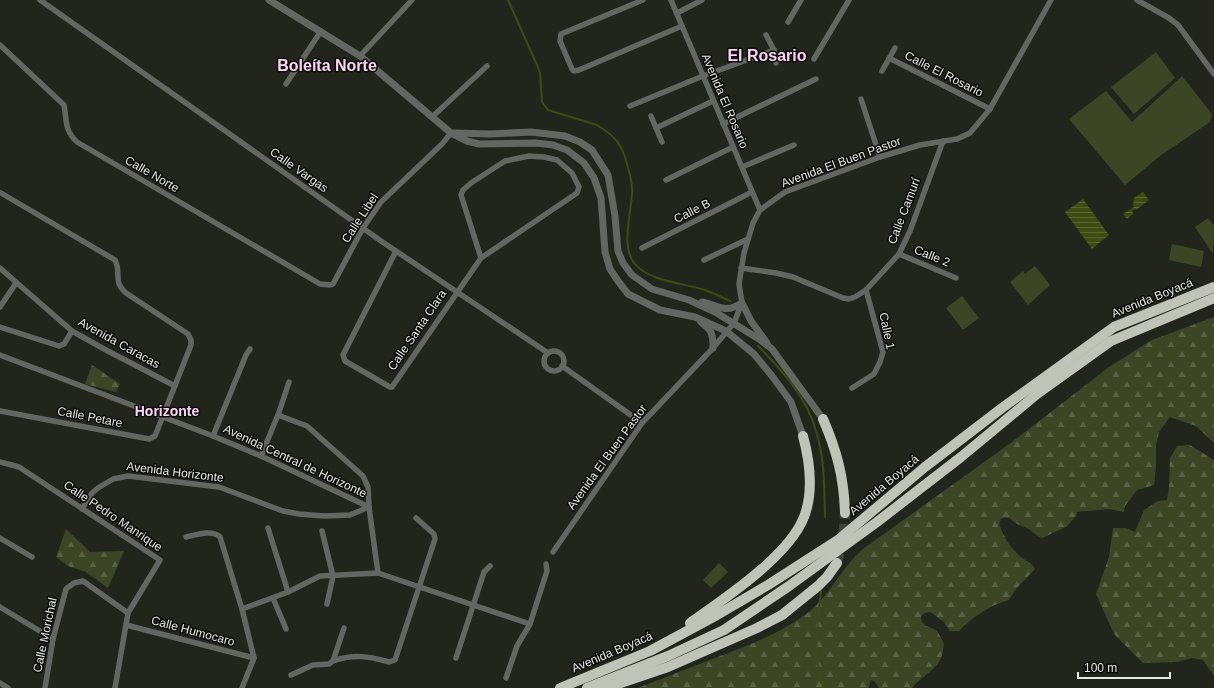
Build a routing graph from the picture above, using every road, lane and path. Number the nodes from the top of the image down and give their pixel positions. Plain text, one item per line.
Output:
1 (40, 0) edge
2 (270, 0) edge
3 (412, 0) edge
4 (643, 0) edge
5 (671, 0) edge
6 (702, 0) edge
7 (801, 0) edge
8 (849, 0) edge
9 (1051, 0) edge
10 (1138, 0) edge
11 (676, 13) junction
12 (788, 22) dead end
13 (682, 26) junction
14 (321, 31) junction
15 (766, 35) dead end
16 (0, 44) edge
17 (895, 48) dead end
18 (774, 50) junction
19 (360, 56) junction
20 (889, 58) junction
21 (814, 59) dead end
22 (776, 63) dead end
23 (487, 66) dead end
24 (882, 71) dead end
25 (1214, 74) edge
26 (703, 76) junction
27 (816, 79) dead end
28 (286, 84) dead end
29 (861, 99) dead end
30 (713, 101) junction
31 (630, 106) dead end
32 (990, 109) junction
33 (650, 116) dead end
34 (432, 117) junction
35 (723, 124) junction
36 (656, 128) junction
37 (451, 133) junction
38 (943, 141) junction
39 (662, 142) dead end
40 (794, 144) dead end
41 (733, 147) junction
42 (880, 157) junction
43 (742, 167) junction
44 (666, 180) dead end
45 (752, 192) junction
46 (1, 193) edge
47 (760, 210) junction
48 (363, 228) junction
49 (748, 239) junction
50 (642, 248) dead end
51 (396, 251) junction
52 (899, 254) junction
53 (481, 258) junction
54 (704, 260) dead end
55 (0, 268) edge
56 (741, 268) junction
57 (956, 278) dead end
58 (16, 283) junction
59 (330, 285) joint
60 (1214, 287) edge
61 (866, 290) junction
62 (456, 292) junction
63 (1214, 298) edge
64 (689, 300) junction
65 (742, 303) junction
66 (0, 307) edge
67 (695, 317) junction
68 (734, 323) junction
69 (0, 327) edge
70 (72, 331) junction
71 (726, 331) junction
72 (713, 348) junction
73 (250, 349) dead end
74 (772, 349) junction
75 (548, 353) junction
76 (0, 355) edge
77 (562, 366) junction
78 (289, 382) dead end
79 (175, 386) junction
80 (852, 388) dead end
81 (0, 411) edge
82 (278, 415) junction
83 (163, 418) junction
84 (823, 419) joint
85 (642, 423) junction
86 (213, 436) junction
87 (803, 436) joint
88 (261, 456) junction
89 (0, 462) edge
90 (369, 507) junction
91 (82, 509) junction
92 (845, 513) tunnel mouth
93 (416, 518) dead end
94 (268, 528) dead end
95 (322, 531) dead end
96 (186, 537) dead end
97 (0, 538) edge
98 (553, 552) dead end
99 (32, 557) dead end
100 (837, 563) tunnel mouth
101 (546, 564) dead end
102 (490, 566) dead end
103 (378, 573) junction
104 (333, 576) junction
105 (418, 587) junction
106 (288, 592) junction
107 (273, 598) junction
108 (327, 604) dead end
109 (473, 605) junction
110 (0, 607) edge
111 (242, 609) junction
112 (128, 613) junction
113 (530, 624) junction
114 (126, 625) junction
115 (344, 628) dead end
116 (286, 630) dead end
117 (53, 639) junction
118 (650, 651) junction
119 (254, 658) junction
120 (456, 658) dead end
121 (333, 661) junction
122 (291, 675) dead end
123 (506, 678) dead end
124 (0, 683) edge
125 (8, 688) edge
126 (45, 688) edge
127 (115, 688) edge
128 (242, 688) edge
129 (560, 688) edge
130 (587, 688) edge
131 (606, 688) edge

1 - 48 street, Calle Vargas
2 - 14 street
3 - 19 street
4 - 13 street
5 - 11 street, Avenida El Rosario
6 - 11 street
7 - 12 street
8 - 21 street
9 - 32 street, Avenida El Buen Pastor
10 - 25 street
11 - 13 street, Avenida El Rosario
13 - 26 street, Avenida El Rosario
14 - 19 street
14 - 28 street
15 - 18 street
16 - 59 street, Calle Norte
17 - 20 street, Calle El Rosario
18 - 22 street
18 - 26 street
19 - 34 street
20 - 24 street, Calle El Rosario
20 - 32 street, Calle El Rosario
23 - 34 street
26 - 30 street, Avenida El Rosario
26 - 31 street
27 - 35 street
29 - 42 street
30 - 35 street, Avenida El Rosario
30 - 36 street
32 - 38 street, Avenida El Buen Pastor
33 - 36 street
34 - 37 street
35 - 41 street, Avenida El Rosario
36 - 39 street
37 - 48 street, Calle Libel
37 - 64 street
37 - 67 street
38 - 42 street, Avenida El Buen Pastor
38 - 52 street, Calle Camurí
40 - 43 street
41 - 43 street, Avenida El Rosario
41 - 44 street
42 - 47 street, Avenida El Buen Pastor
43 - 45 street, Avenida El Rosario
45 - 47 street, Avenida El Rosario
45 - 50 street, Calle B
46 - 79 street, Calle Petare
47 - 49 street, Avenida El Buen Pastor
48 - 51 street, Calle Vargas
48 - 59 street, Calle Libel
49 - 54 street
49 - 56 street, Avenida El Buen Pastor
51 - 62 street, Calle Vargas
51 - 62 street, Calle Santa Clara
52 - 57 street, Calle 2
52 - 61 street, Calle Camurí
53 - 53 street, Calle Santa Clara
53 - 62 street, Calle Santa Clara
55 - 58 street, Avenida Caracas
56 - 61 street, Calle Camurí
56 - 65 street, Avenida El Buen Pastor
58 - 66 street
58 - 70 street, Avenida Caracas
60 - 118 highway, Avenida Boyacá
61 - 80 street, Calle 1
62 - 75 street, Calle Vargas
63 - 130 highway, Avenida Boyacá
64 - 65 street
64 - 68 street
65 - 68 street, Avenida El Buen Pastor
65 - 74 street
67 - 71 street
67 - 72 street
68 - 71 street, Avenida El Buen Pastor
68 - 74 street
69 - 70 street
70 - 79 street, Avenida Caracas
71 - 72 street, Avenida El Buen Pastor
71 - 87 street
72 - 85 street, Avenida El Buen Pastor
73 - 86 street
74 - 84 street
75 - 77 street, Calle Vargas
75 - 77 street
76 - 83 street, Avenida Central de Horizonte
77 - 85 street
78 - 82 street
79 - 83 street, Calle Petare
81 - 83 street, Calle Petare
82 - 88 street
82 - 90 street
83 - 86 street, Avenida Central de Horizonte
84 - 92 highway
85 - 98 street, Avenida El Buen Pastor
86 - 88 street, Avenida Central de Horizonte
87 - 118 highway
88 - 90 street, Avenida Central de Horizonte
89 - 91 street, Calle Pedro Manrique
90 - 91 street, Avenida Horizonte
90 - 103 street, Avenida Central de Horizonte
91 - 112 street, Calle Pedro Manrique
93 - 105 street
94 - 106 street
95 - 104 street
96 - 111 street
97 - 99 street
100 - 131 highway
101 - 113 street
102 - 109 street
103 - 104 street
103 - 105 street
104 - 106 street
104 - 108 street
105 - 109 street
105 - 121 street
106 - 107 street
107 - 111 street
107 - 116 street
109 - 113 street
109 - 120 street
110 - 117 street
111 - 119 street
112 - 114 street
112 - 117 street, Calle Morichal
113 - 123 street
114 - 119 street, Calle Humocaro
114 - 127 street
115 - 121 street
117 - 126 street, Calle Morichal
118 - 129 highway, Avenida Boyacá
119 - 128 street
121 - 122 street
124 - 125 street

